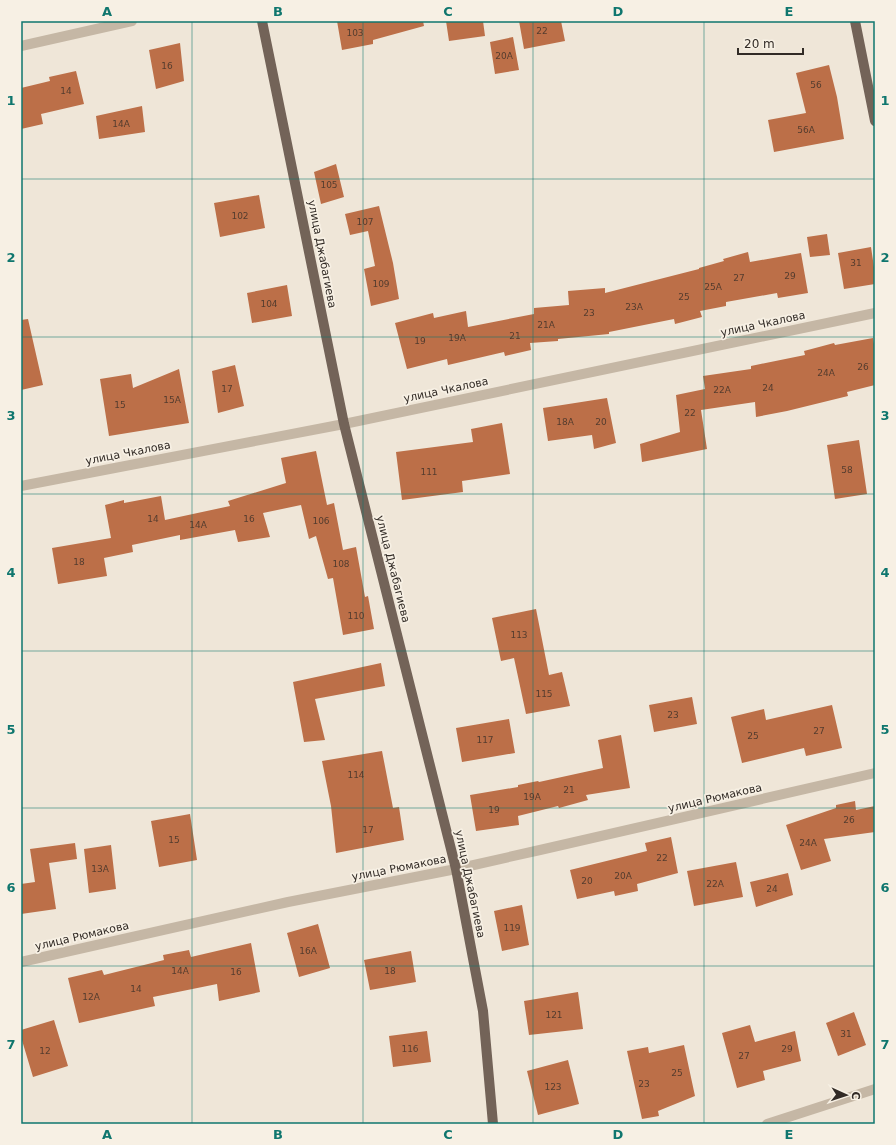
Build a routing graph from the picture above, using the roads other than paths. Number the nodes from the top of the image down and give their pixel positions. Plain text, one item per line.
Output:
1 (132, 21) edge
2 (262, 21) edge
3 (855, 21) edge
4 (21, 46) edge
5 (875, 121) edge
6 (875, 313) edge
7 (344, 424) junction
8 (21, 486) edge
9 (875, 774) edge
10 (456, 869) junction
11 (21, 962) edge
12 (875, 1089) edge
13 (493, 1124) edge
14 (767, 1124) edge

1 - 4 street
2 - 7 main road, улица Джабагиева
3 - 5 main road
6 - 7 street, улица Чкалова
7 - 8 street, улица Чкалова
7 - 10 main road, улица Джабагиева
9 - 10 street, улица Рюмакова
10 - 11 street, улица Рюмакова
10 - 13 main road, улица Джабагиева
12 - 14 street

